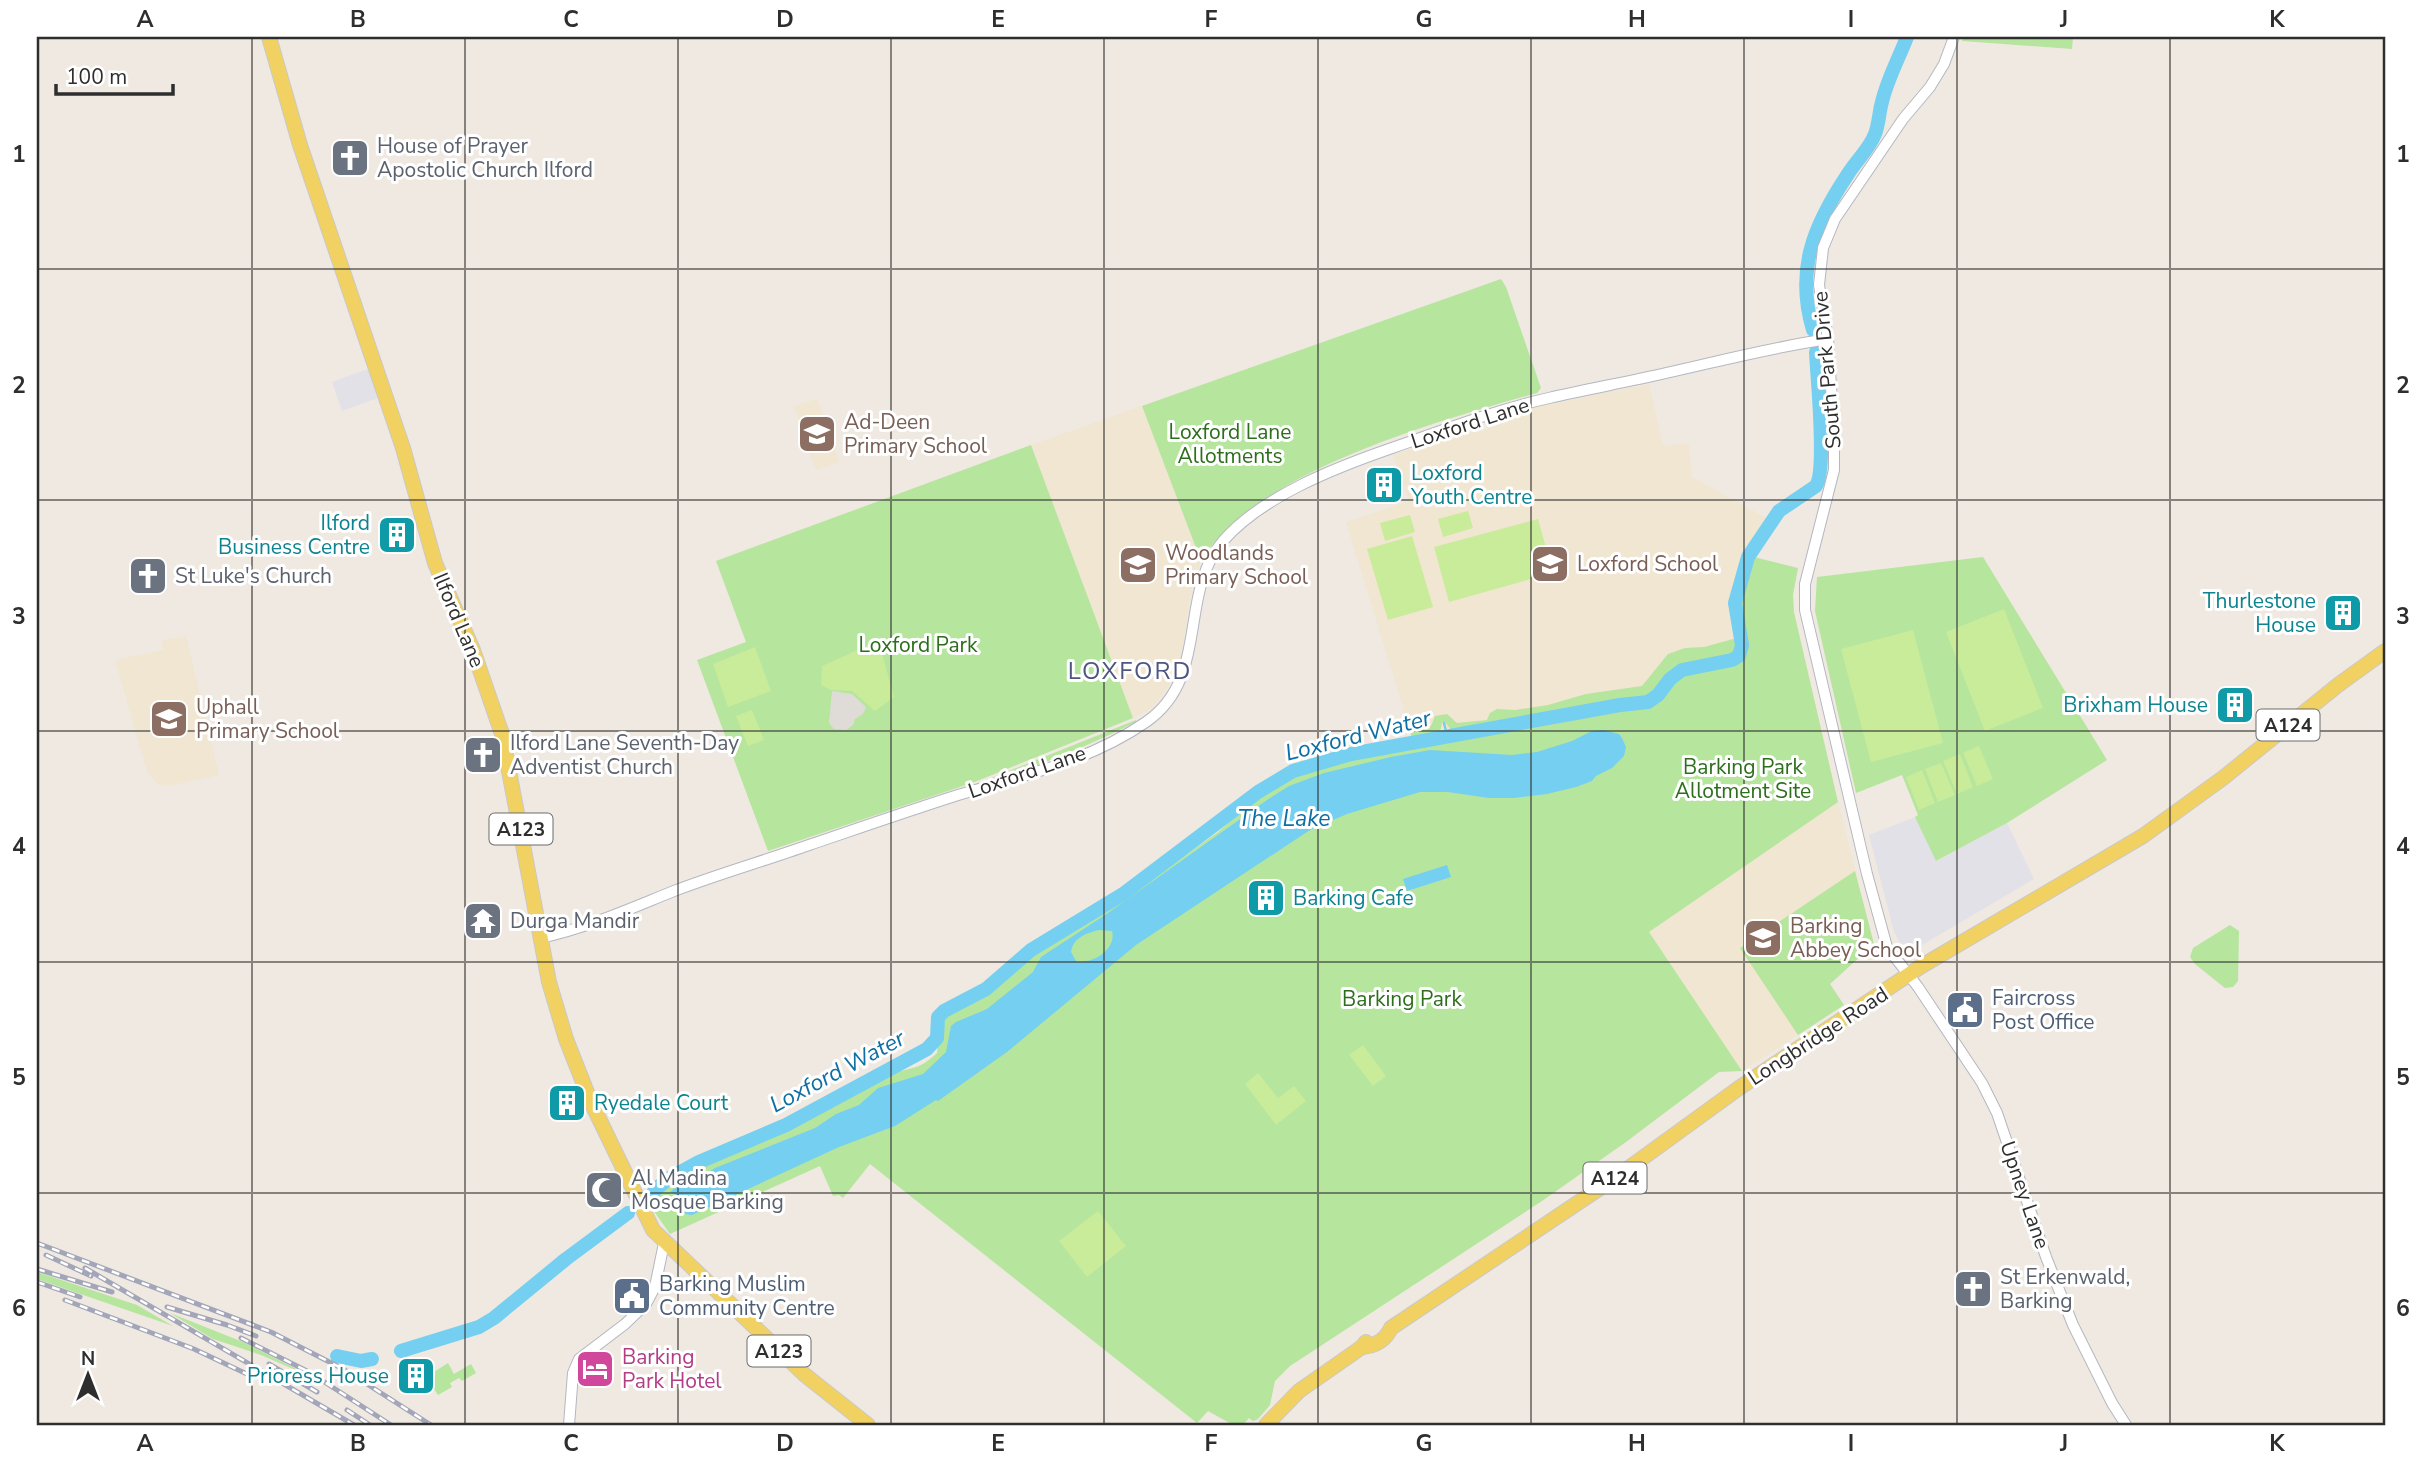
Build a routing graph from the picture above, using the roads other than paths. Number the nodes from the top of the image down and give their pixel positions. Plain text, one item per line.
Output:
1 (269, 37) edge
2 (1954, 37) edge
3 (1818, 340) junction
4 (2385, 651) edge
5 (540, 939) junction
6 (1908, 974) junction
7 (664, 1243) junction
8 (569, 1424) edge
9 (868, 1425) edge
10 (1266, 1425) edge
11 (2126, 1425) edge

1 - 5 main road, Ilford Lane / A123
2 - 3 street, South Park Drive
3 - 5 street, Loxford Lane
3 - 6 street, South Park Drive
4 - 6 main road, Longbridge Road / A124
5 - 7 main road, Ilford Lane / A123
6 - 10 main road, Longbridge Road / A124
6 - 11 street, Upney Lane
7 - 8 street
7 - 9 main road, A123

